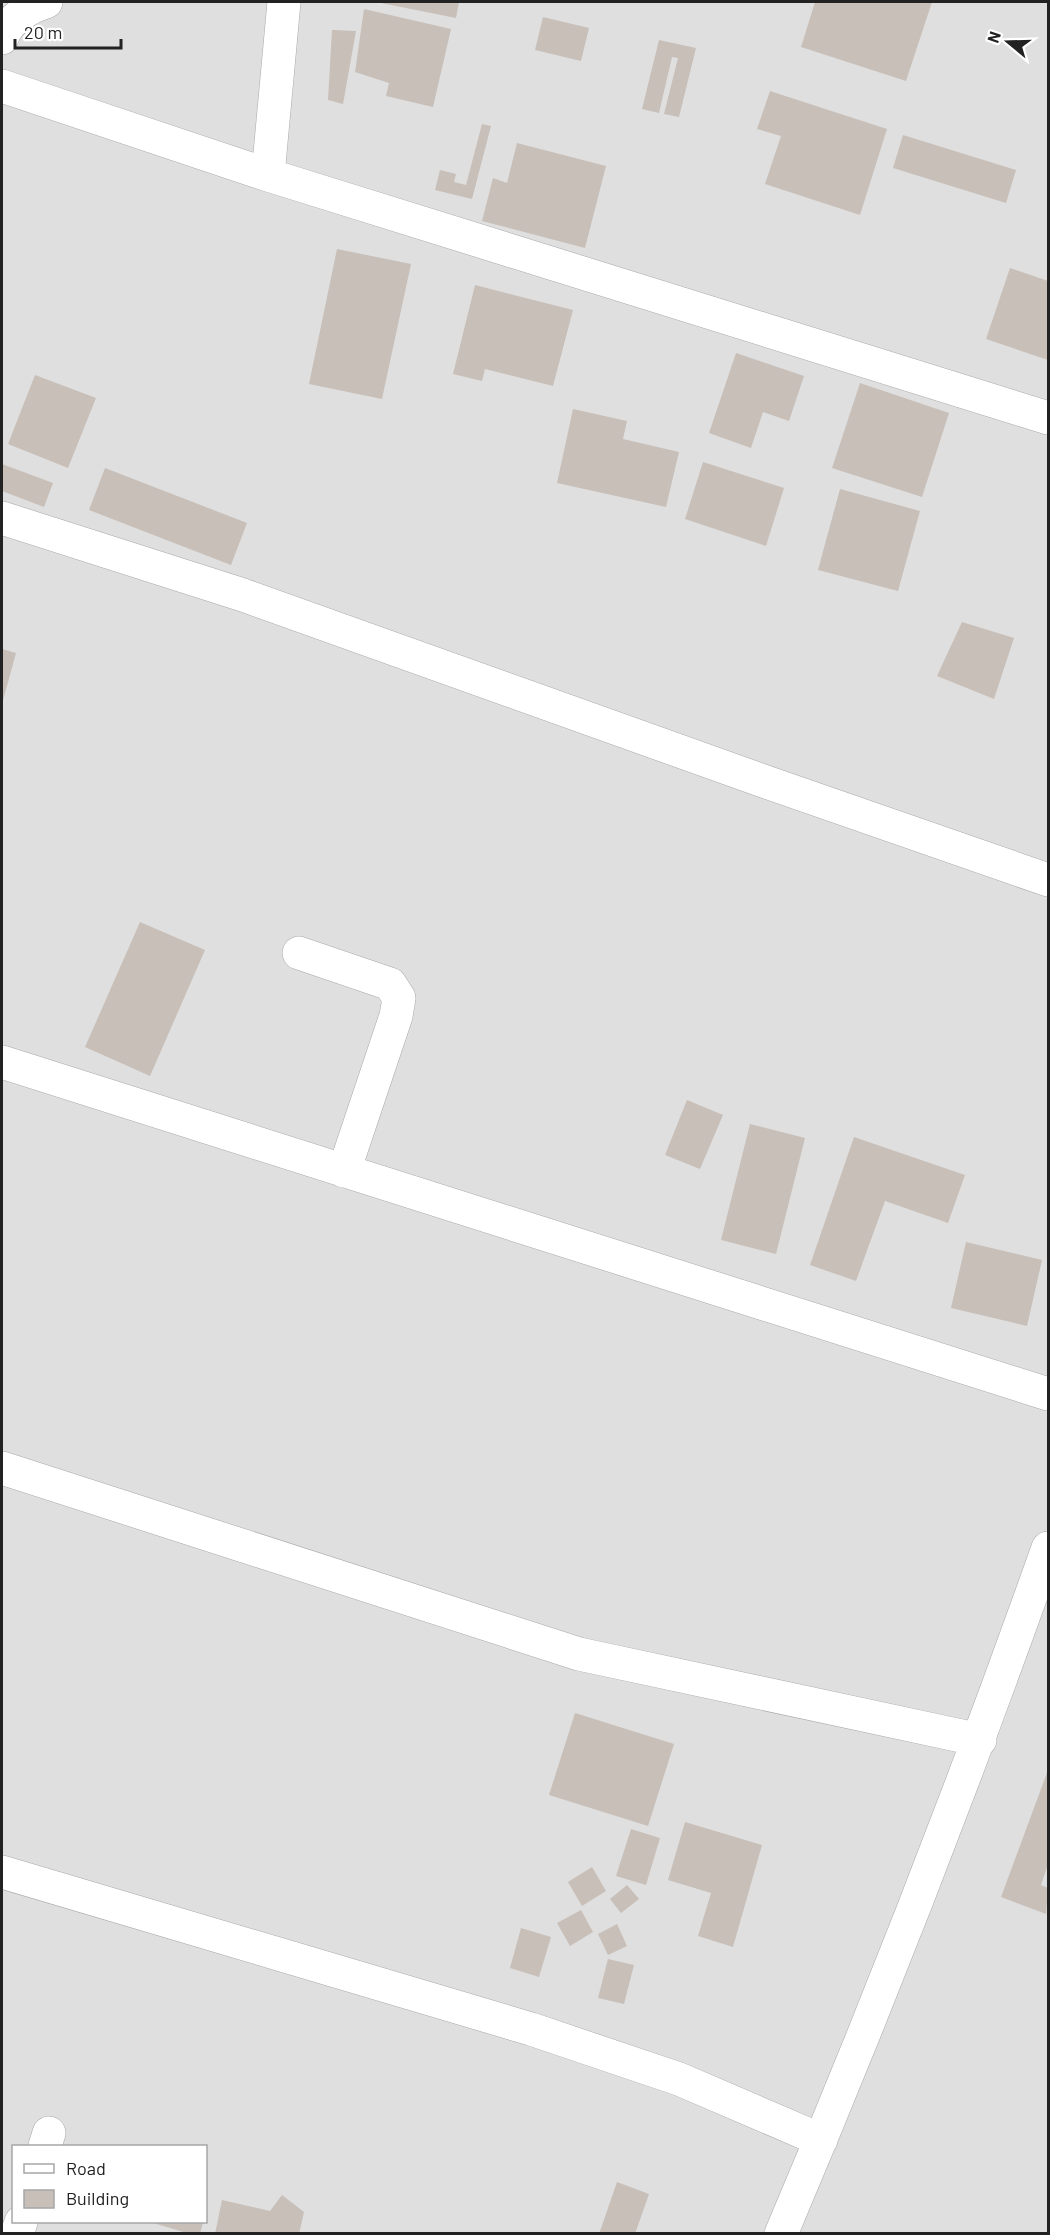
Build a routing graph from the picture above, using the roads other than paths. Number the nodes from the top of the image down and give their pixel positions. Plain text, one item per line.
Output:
1 (46, 2) edge
2 (284, 2) edge
3 (2, 38) edge
4 (2, 86) edge
5 (268, 176) junction
6 (1048, 418) edge
7 (2, 518) edge
8 (1048, 880) edge
9 (299, 953) dead end
10 (2, 1062) edge
11 (344, 1171) junction
12 (1048, 1394) edge
13 (2, 1468) edge
14 (1048, 1548) edge
15 (980, 1740) junction
16 (2, 1872) edge
17 (821, 2140) junction
18 (781, 2234) edge

1 - 3 street
2 - 5 street
4 - 5 street
5 - 6 street
7 - 8 street
9 - 11 street
10 - 11 street
11 - 12 street
13 - 15 street
14 - 15 street
15 - 17 street
16 - 17 street
17 - 18 street

